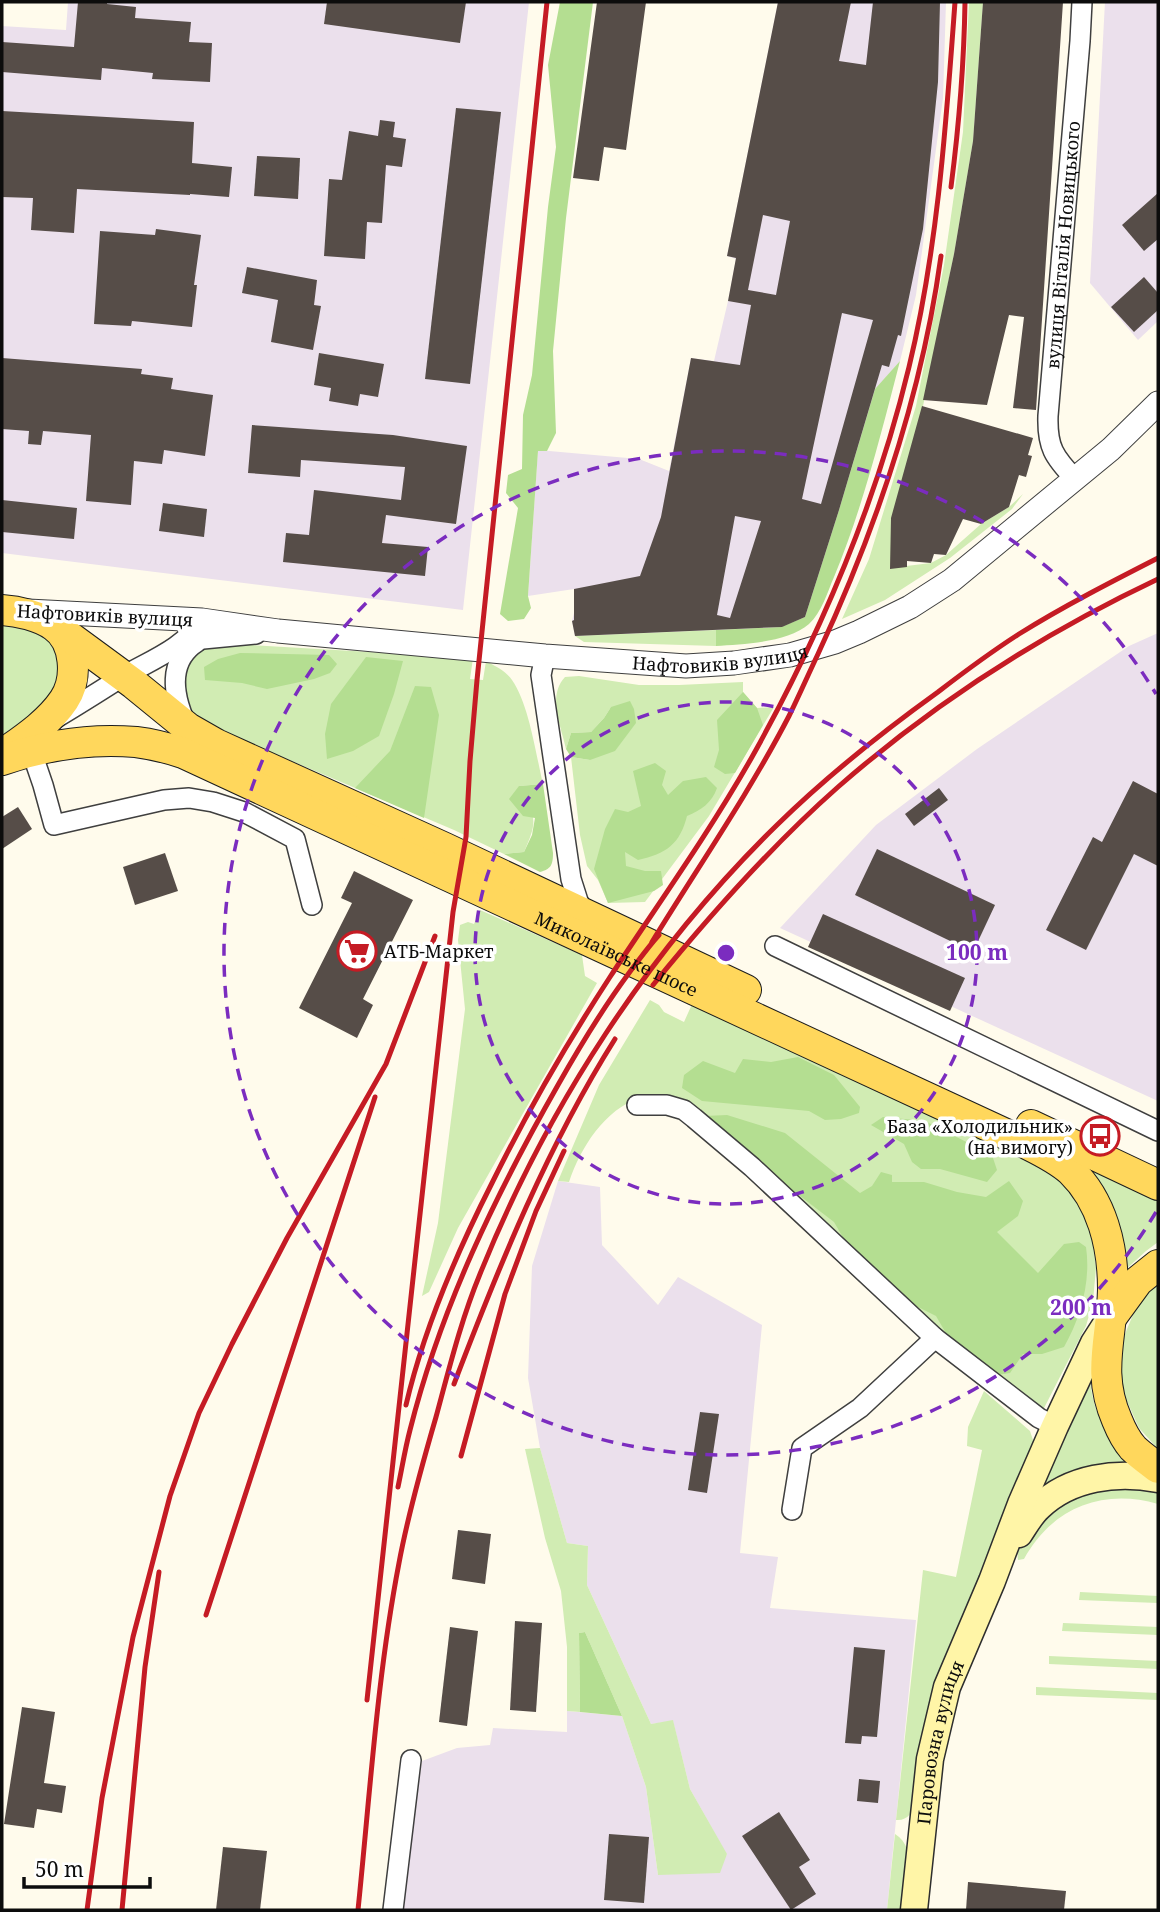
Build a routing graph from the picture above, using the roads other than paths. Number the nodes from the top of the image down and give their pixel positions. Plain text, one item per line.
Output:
1 (1082, 2) edge
2 (1158, 403) edge
3 (1075, 479) junction
4 (5, 610) edge
5 (55, 626) junction
6 (202, 629) junction
7 (545, 656) junction
8 (124, 676) junction
9 (188, 728) junction
10 (32, 742) junction
11 (2, 754) edge
12 (2, 760) edge
13 (312, 905) dead end
14 (586, 915) junction
15 (775, 946) dead end
16 (637, 1105) dead end
17 (1158, 1131) edge
18 (1158, 1185) edge
19 (1158, 1265) edge
20 (1110, 1318) junction
21 (935, 1338) junction
22 (1055, 1426) junction
23 (1158, 1468) edge
24 (1158, 1479) edge
25 (792, 1510) dead end
26 (992, 1581) junction
27 (411, 1760) dead end
28 (393, 1910) edge
29 (914, 1910) edge

1 - 3 street, вулиця Віталія Новицького
2 - 3 street, Нафтовиків вулиця
3 - 7 street, Нафтовиків вулиця
4 - 5 main road, Миколаївське шосе
4 - 6 street, Нафтовиків вулиця
5 - 8 main road, Миколаївське шосе
5 - 10 main road
6 - 7 street, Нафтовиків вулиця
6 - 8 street, Нафтовиків вулиця
6 - 9 street
7 - 14 street
8 - 9 main road, Миколаївське шосе
8 - 10 street, Нафтовиків вулиця
9 - 14 main road, Миколаївське шосе
10 - 11 main road
10 - 12 main road, Миколаївське шосе
10 - 13 street
10 - 20 main road, Миколаївське шосе
14 - 18 main road, Миколаївське шосе
15 - 17 street
16 - 21 street
19 - 20 main road
20 - 22 main road, Паровозна вулиця
20 - 23 main road, Миколаївське шосе
21 - 22 street
21 - 25 street
22 - 26 main road, Паровозна вулиця
24 - 26 main road, Паровозна вулиця
26 - 29 main road, Паровозна вулиця
27 - 28 street

